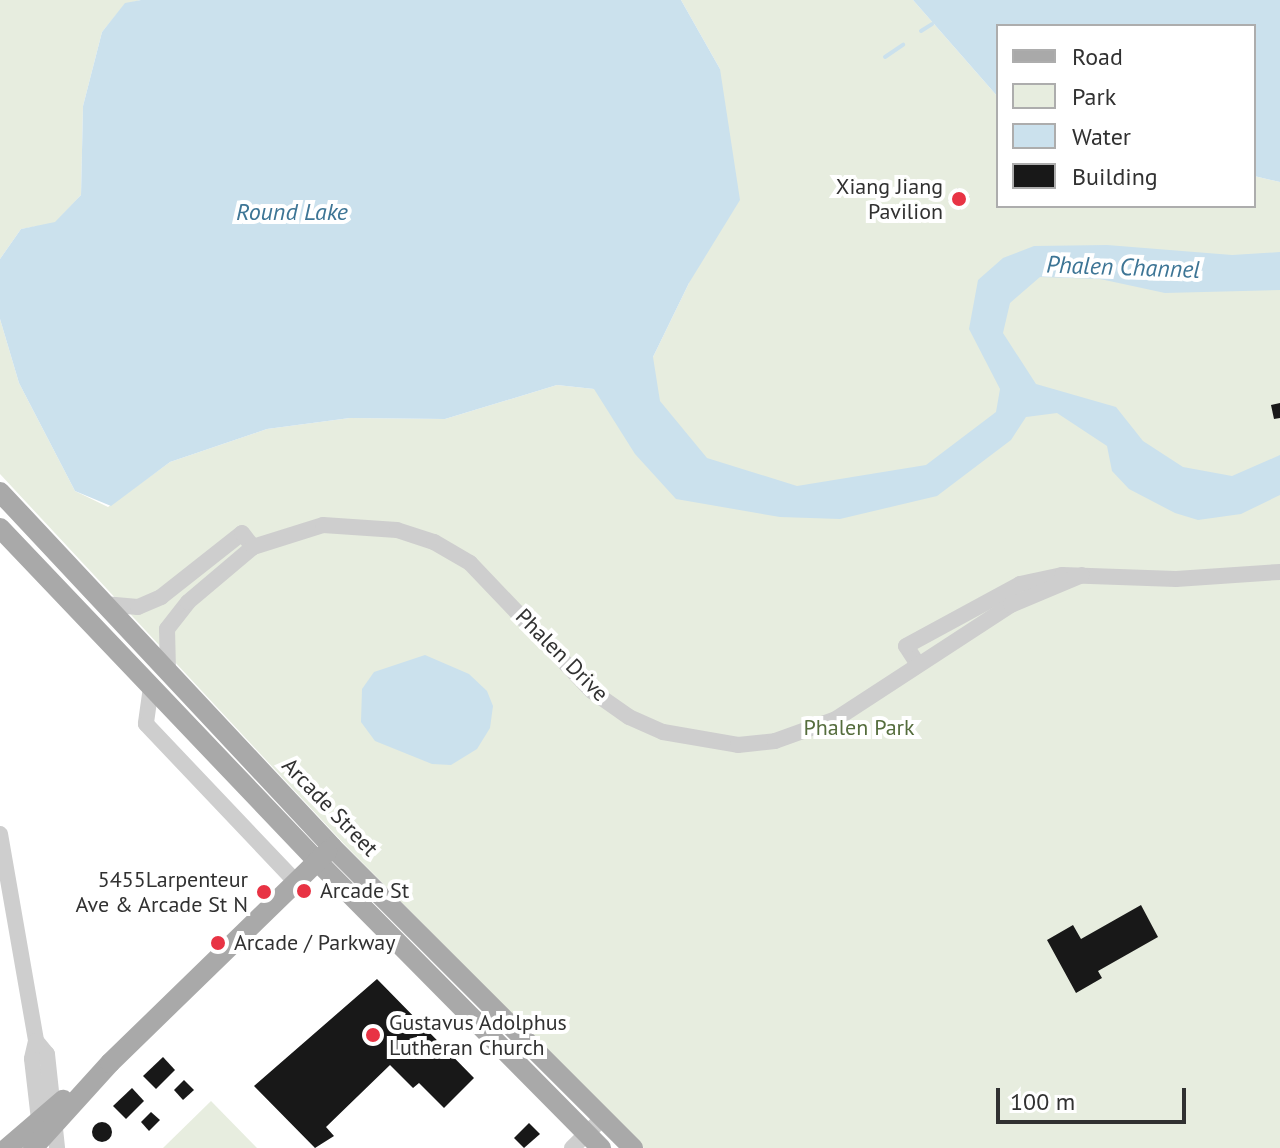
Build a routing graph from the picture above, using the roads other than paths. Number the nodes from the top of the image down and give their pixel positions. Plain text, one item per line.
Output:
1 (0, 492) edge
2 (3, 534) edge
3 (253, 547) junction
4 (194, 570) junction
5 (1280, 572) edge
6 (207, 584) junction
7 (174, 587) junction
8 (188, 602) junction
9 (104, 604) junction
10 (168, 670) junction
11 (151, 687) junction
12 (0, 834) edge
13 (332, 847) junction
14 (317, 861) junction
15 (296, 882) junction
16 (603, 1118) junction
17 (46, 1134) edge
18 (587, 1143) edge
19 (7, 1148) edge
20 (633, 1148) edge

1 - 9 main road, Arcade Street
2 - 11 main road, Arcade Street
3 - 4 street, Phalen Drive
3 - 5 street, Phalen Drive
3 - 6 street, Phalen Drive
4 - 6 street
4 - 7 street, Phalen Drive
6 - 8 street, Phalen Drive
7 - 8 street
7 - 9 street, Phalen Drive
8 - 10 street, Phalen Drive
9 - 10 main road, Arcade Street
10 - 13 main road, Arcade Street
11 - 14 main road, Arcade Street
11 - 15 street
12 - 17 street
13 - 14 main road
13 - 16 main road, Arcade Street
14 - 15 main road
14 - 18 main road, Arcade Street
15 - 17 main road
16 - 18 street
16 - 20 main road, Arcade Street
17 - 19 main road

